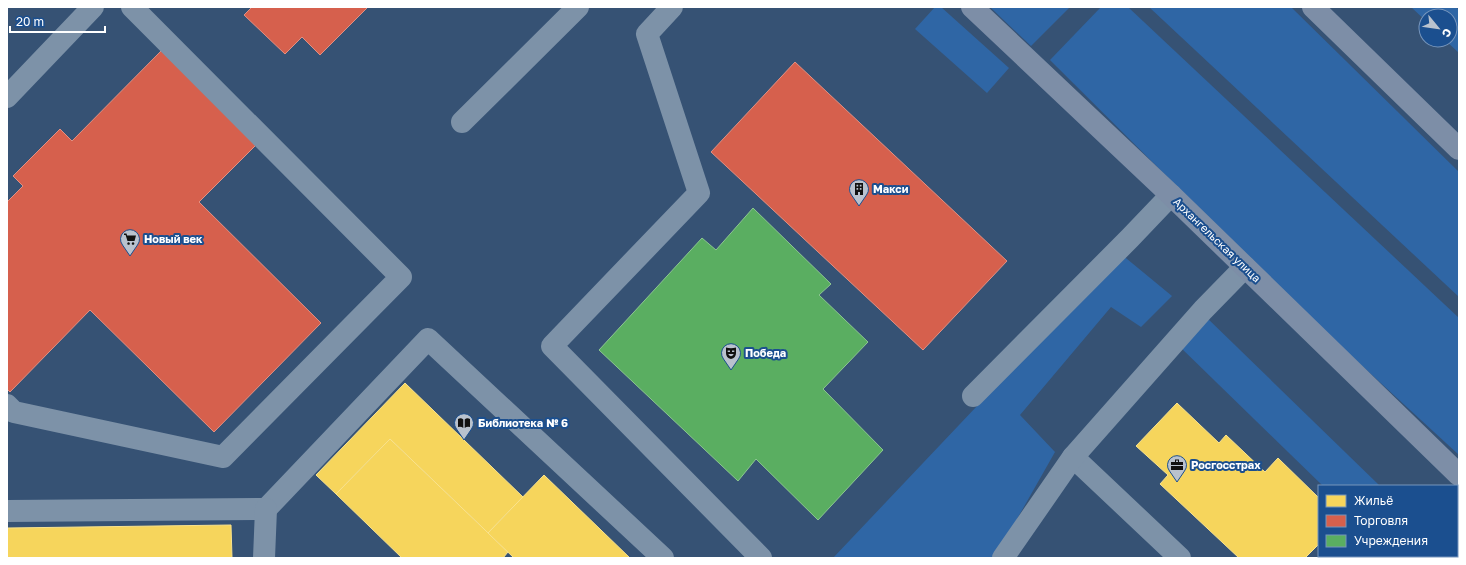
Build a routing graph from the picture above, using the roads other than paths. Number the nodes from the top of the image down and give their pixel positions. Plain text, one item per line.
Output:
1 (92, 7) edge
2 (132, 7) edge
3 (578, 7) edge
4 (972, 7) edge
5 (1313, 7) edge
6 (662, 9) edge
7 (7, 97) edge
8 (462, 122) dead end
9 (1459, 149) edge
10 (1170, 195) junction
11 (1245, 267) junction
12 (973, 396) dead end
13 (7, 405) edge
14 (1073, 457) junction
15 (1459, 474) edge
16 (266, 509) junction
17 (7, 511) edge
18 (264, 558) edge
19 (663, 558) edge
20 (761, 558) edge
21 (1003, 558) edge
22 (1180, 558) edge

1 - 7 street
2 - 13 street
3 - 8 street
4 - 10 main road, Архангельская улица
5 - 9 main road
6 - 20 street
10 - 11 main road, Архангельская улица
10 - 12 street
11 - 14 street
11 - 15 main road, Архангельская улица
14 - 21 street
14 - 22 street
16 - 17 street
16 - 18 street
16 - 19 street

